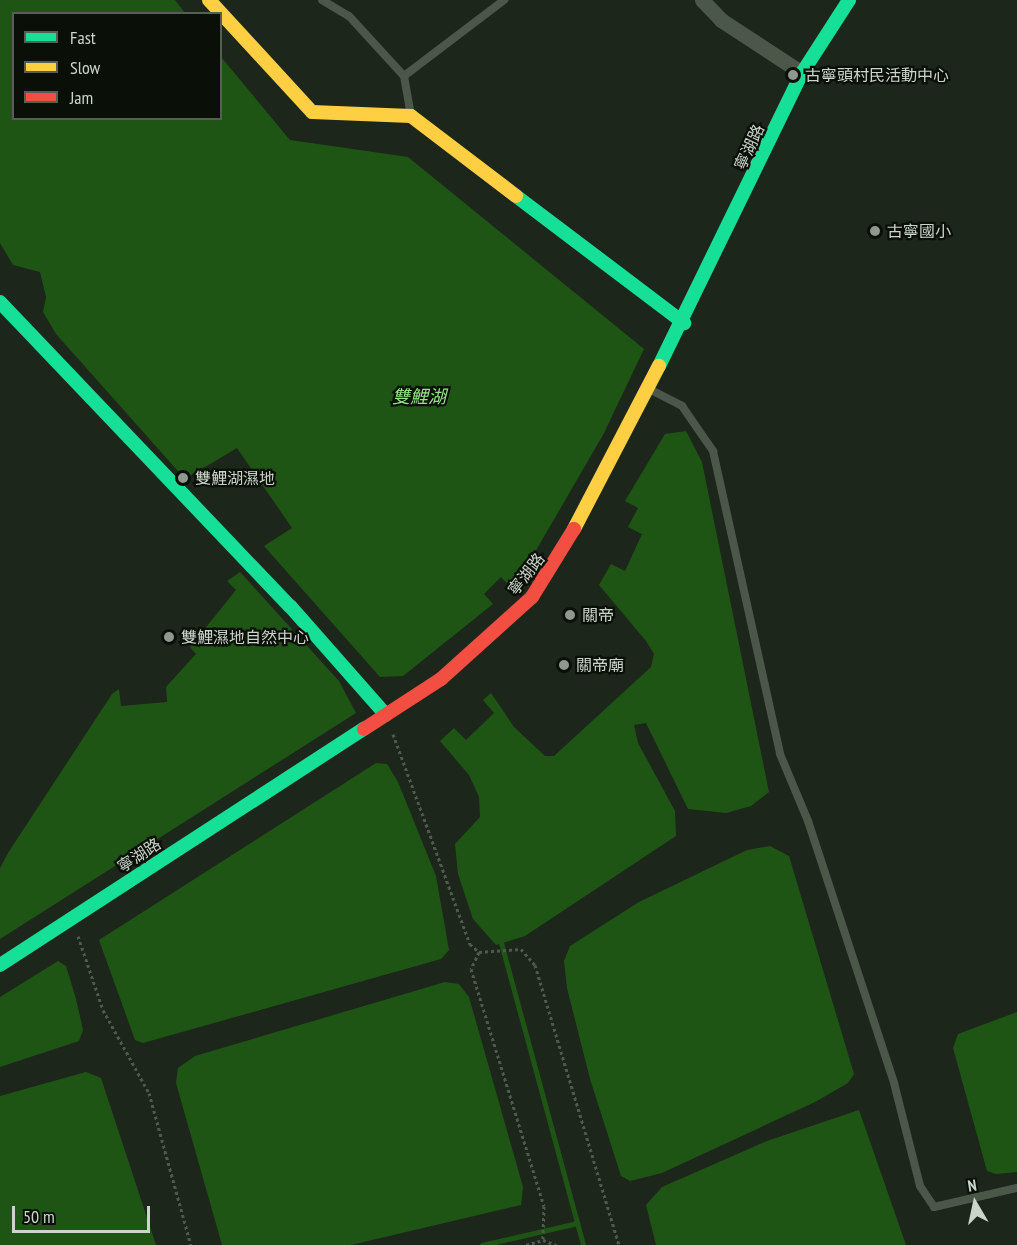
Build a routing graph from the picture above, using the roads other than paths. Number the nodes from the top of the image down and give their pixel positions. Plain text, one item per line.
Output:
1 (209, 0) edge
2 (322, 0) edge
3 (504, 0) edge
4 (702, 0) edge
5 (849, 0) edge
6 (220, 12) edge
7 (222, 14) edge
8 (802, 73) junction
9 (404, 76) junction
10 (411, 116) junction
11 (0, 302) edge
12 (684, 323) junction
13 (651, 390) junction
14 (386, 715) junction
15 (0, 965) edge
16 (1017, 1188) edge

1 - 6 main road
2 - 9 lane
3 - 9 lane
4 - 8 street
5 - 8 main road, 寧湖路
7 - 10 main road
8 - 12 main road, 寧湖路
9 - 10 lane
10 - 12 main road
11 - 14 main road
12 - 13 main road, 寧湖路
13 - 14 main road, 寧湖路
13 - 16 lane
14 - 15 main road, 寧湖路

